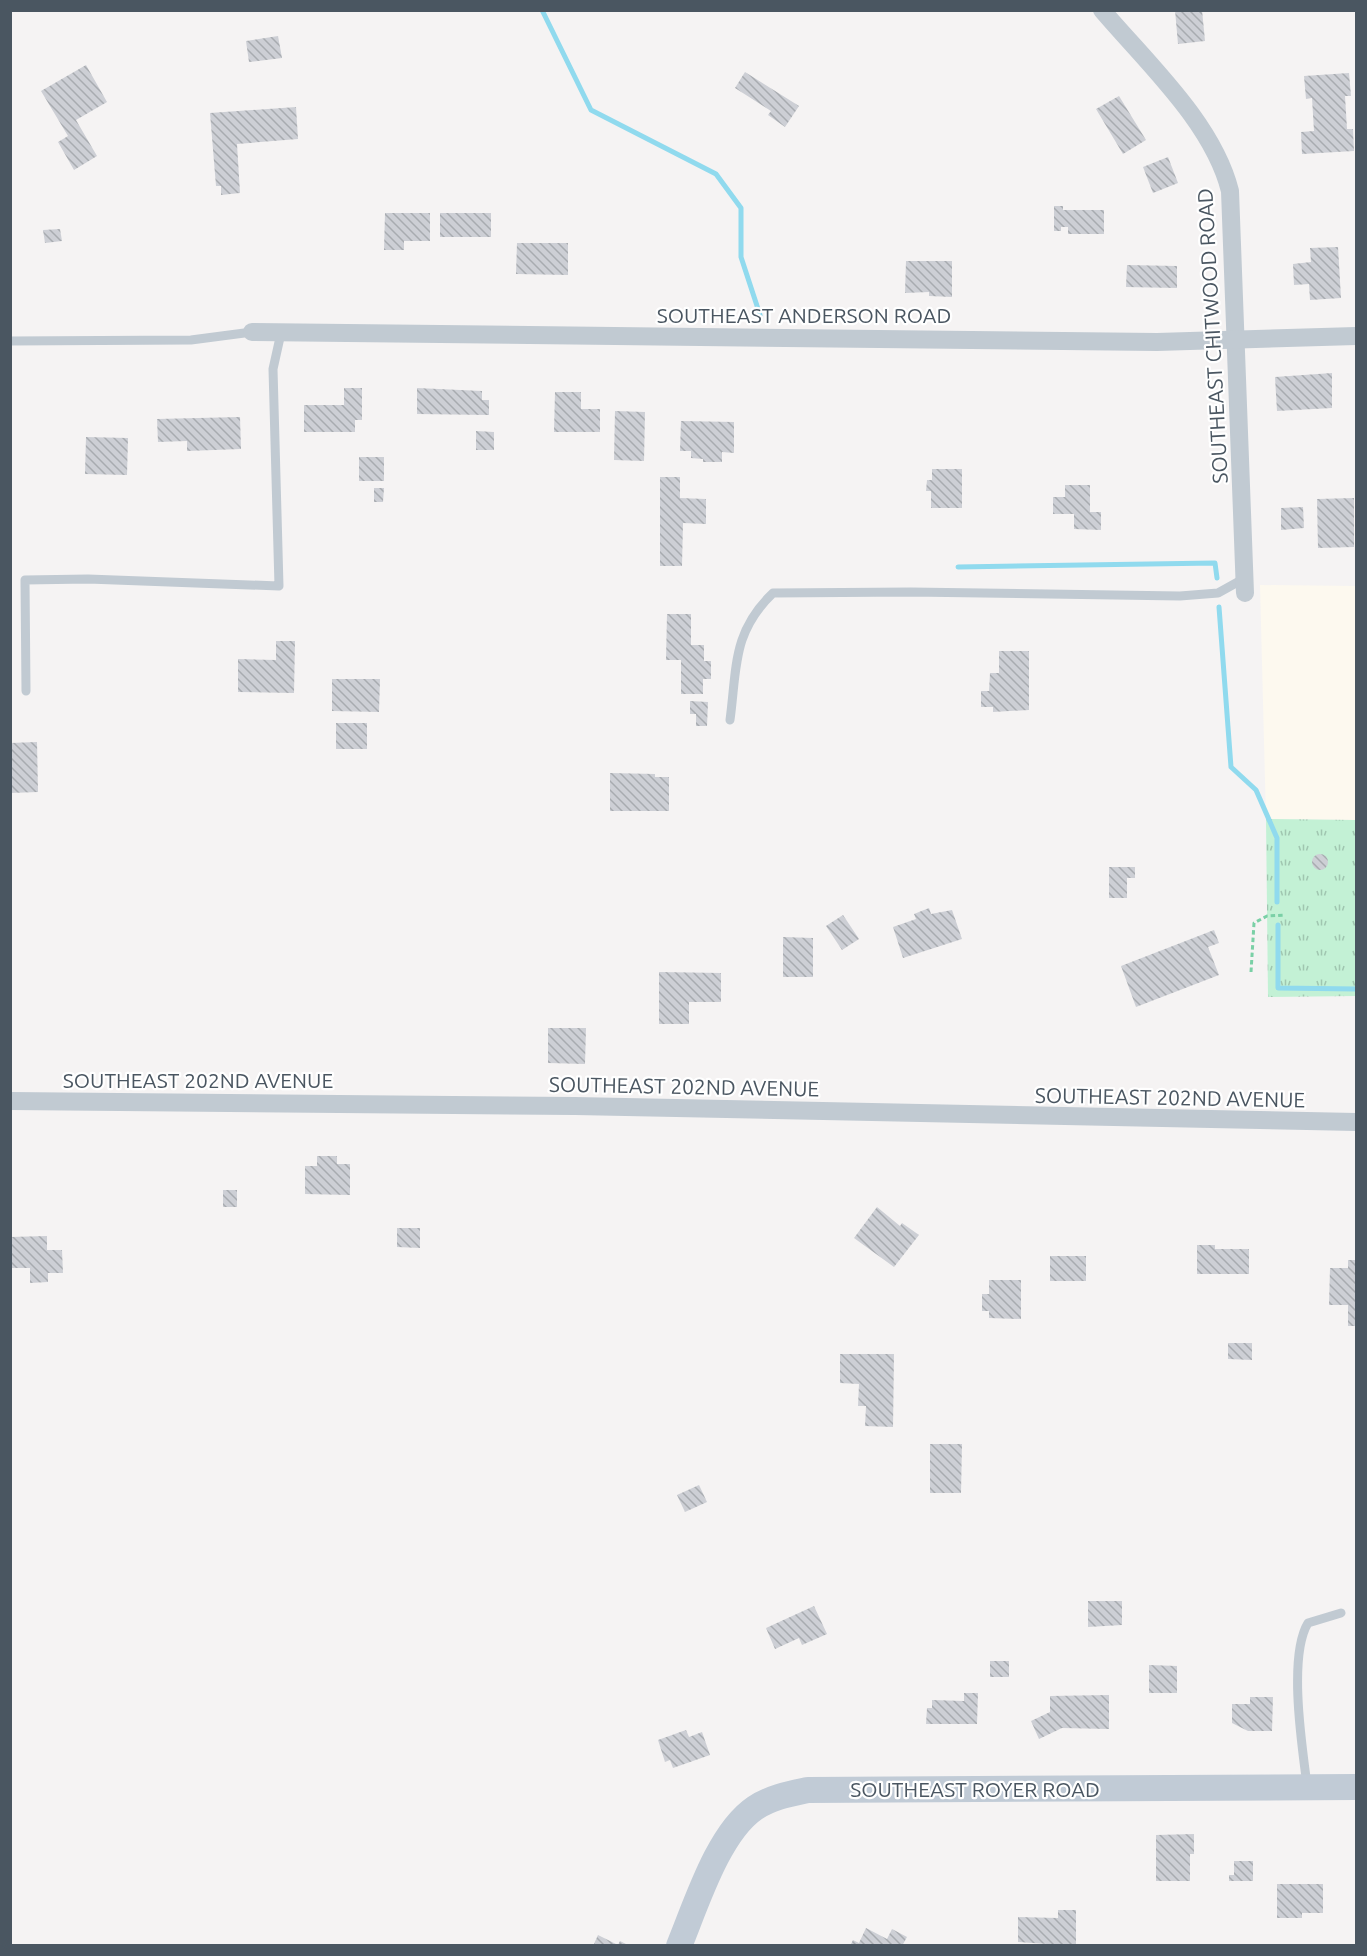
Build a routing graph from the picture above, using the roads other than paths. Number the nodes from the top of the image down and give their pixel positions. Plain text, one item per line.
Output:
1 (1102, 10) edge
2 (252, 332) joint
3 (281, 333) junction
4 (1356, 336) edge
5 (1236, 340) junction
6 (10, 341) edge
7 (1245, 586) joint
8 (26, 691) dead end
9 (729, 720) dead end
10 (10, 1101) edge
11 (1356, 1122) edge
12 (1341, 1613) dead end
13 (1307, 1787) junction
14 (1356, 1787) edge
15 (679, 1946) edge

1 - 5 street, SOUTHEAST CHITWOOD ROAD
2 - 3 street, SOUTHEAST ANDERSON ROAD
2 - 6 lane
3 - 5 street, SOUTHEAST ANDERSON ROAD
3 - 8 lane
4 - 5 street, SOUTHEAST ANDERSON ROAD
5 - 7 street, SOUTHEAST CHITWOOD ROAD
7 - 9 lane
10 - 11 street, SOUTHEAST 202ND AVENUE
12 - 13 lane
13 - 14 street, SOUTHEAST ROYER ROAD
13 - 15 street, SOUTHEAST ROYER ROAD

